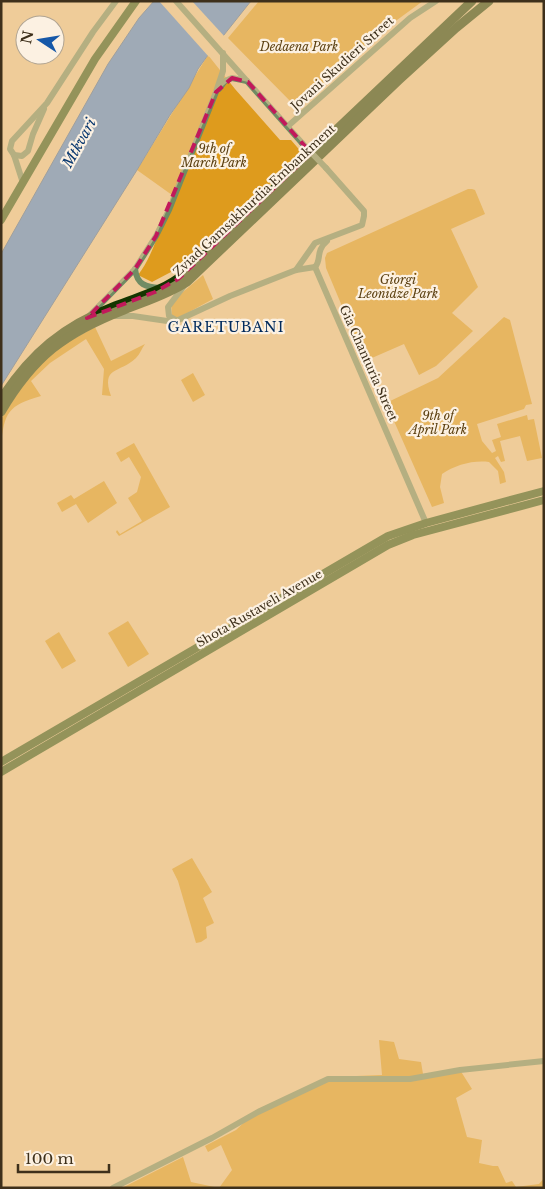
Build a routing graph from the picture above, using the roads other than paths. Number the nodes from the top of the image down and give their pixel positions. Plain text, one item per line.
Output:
1 (116, 1) edge
2 (136, 1) edge
3 (176, 1) edge
4 (436, 1) edge
5 (489, 1) edge
6 (470, 2) edge
7 (223, 53) junction
8 (248, 82) junction
9 (216, 92) junction
10 (47, 103) junction
11 (288, 126) junction
12 (14, 139) junction
13 (29, 146) junction
14 (14, 155) junction
15 (40, 155) junction
16 (23, 183) junction
17 (1, 220) edge
18 (328, 240) junction
19 (306, 258) junction
20 (318, 258) junction
21 (311, 268) junction
22 (135, 269) junction
23 (296, 270) junction
24 (187, 282) junction
25 (164, 288) junction
26 (109, 316) junction
27 (87, 318) junction
28 (178, 321) junction
29 (1, 399) edge
30 (1, 412) edge
31 (544, 491) edge
32 (544, 500) edge
33 (426, 523) junction
34 (1, 762) edge
35 (1, 772) edge
36 (544, 1061) edge
37 (113, 1188) edge

1 - 10 street
2 - 15 main road
3 - 7 street
4 - 11 street, Jovani Skudieri Street
5 - 24 highway, Zviad Gamsakhurdia Embankment
6 - 25 highway, Zviad Gamsakhurdia Embankment
7 - 8 street
7 - 9 street
8 - 9 street
8 - 11 street
9 - 22 street
10 - 12 street
10 - 13 street
11 - 18 street, bridge
12 - 13 street
12 - 14 street
13 - 14 street
13 - 15 street
14 - 16 street
15 - 16 main road
16 - 17 main road
18 - 19 street
18 - 20 street
19 - 20 street
19 - 21 street
19 - 23 street
20 - 21 street
21 - 23 street
21 - 33 street, Gia Chanturia Street
22 - 25 street
22 - 27 street
23 - 28 street
24 - 26 highway, Zviad Gamsakhurdia Embankment
24 - 28 street
25 - 27 highway, Zviad Gamsakhurdia Embankment
26 - 28 street
26 - 30 highway, Zviad Gamsakhurdia Embankment
27 - 29 highway, Zviad Gamsakhurdia Embankment
31 - 33 main road, Shota Rustaveli Avenue
32 - 35 main road, Shota Rustaveli Avenue
33 - 34 main road, Shota Rustaveli Avenue
36 - 37 street

